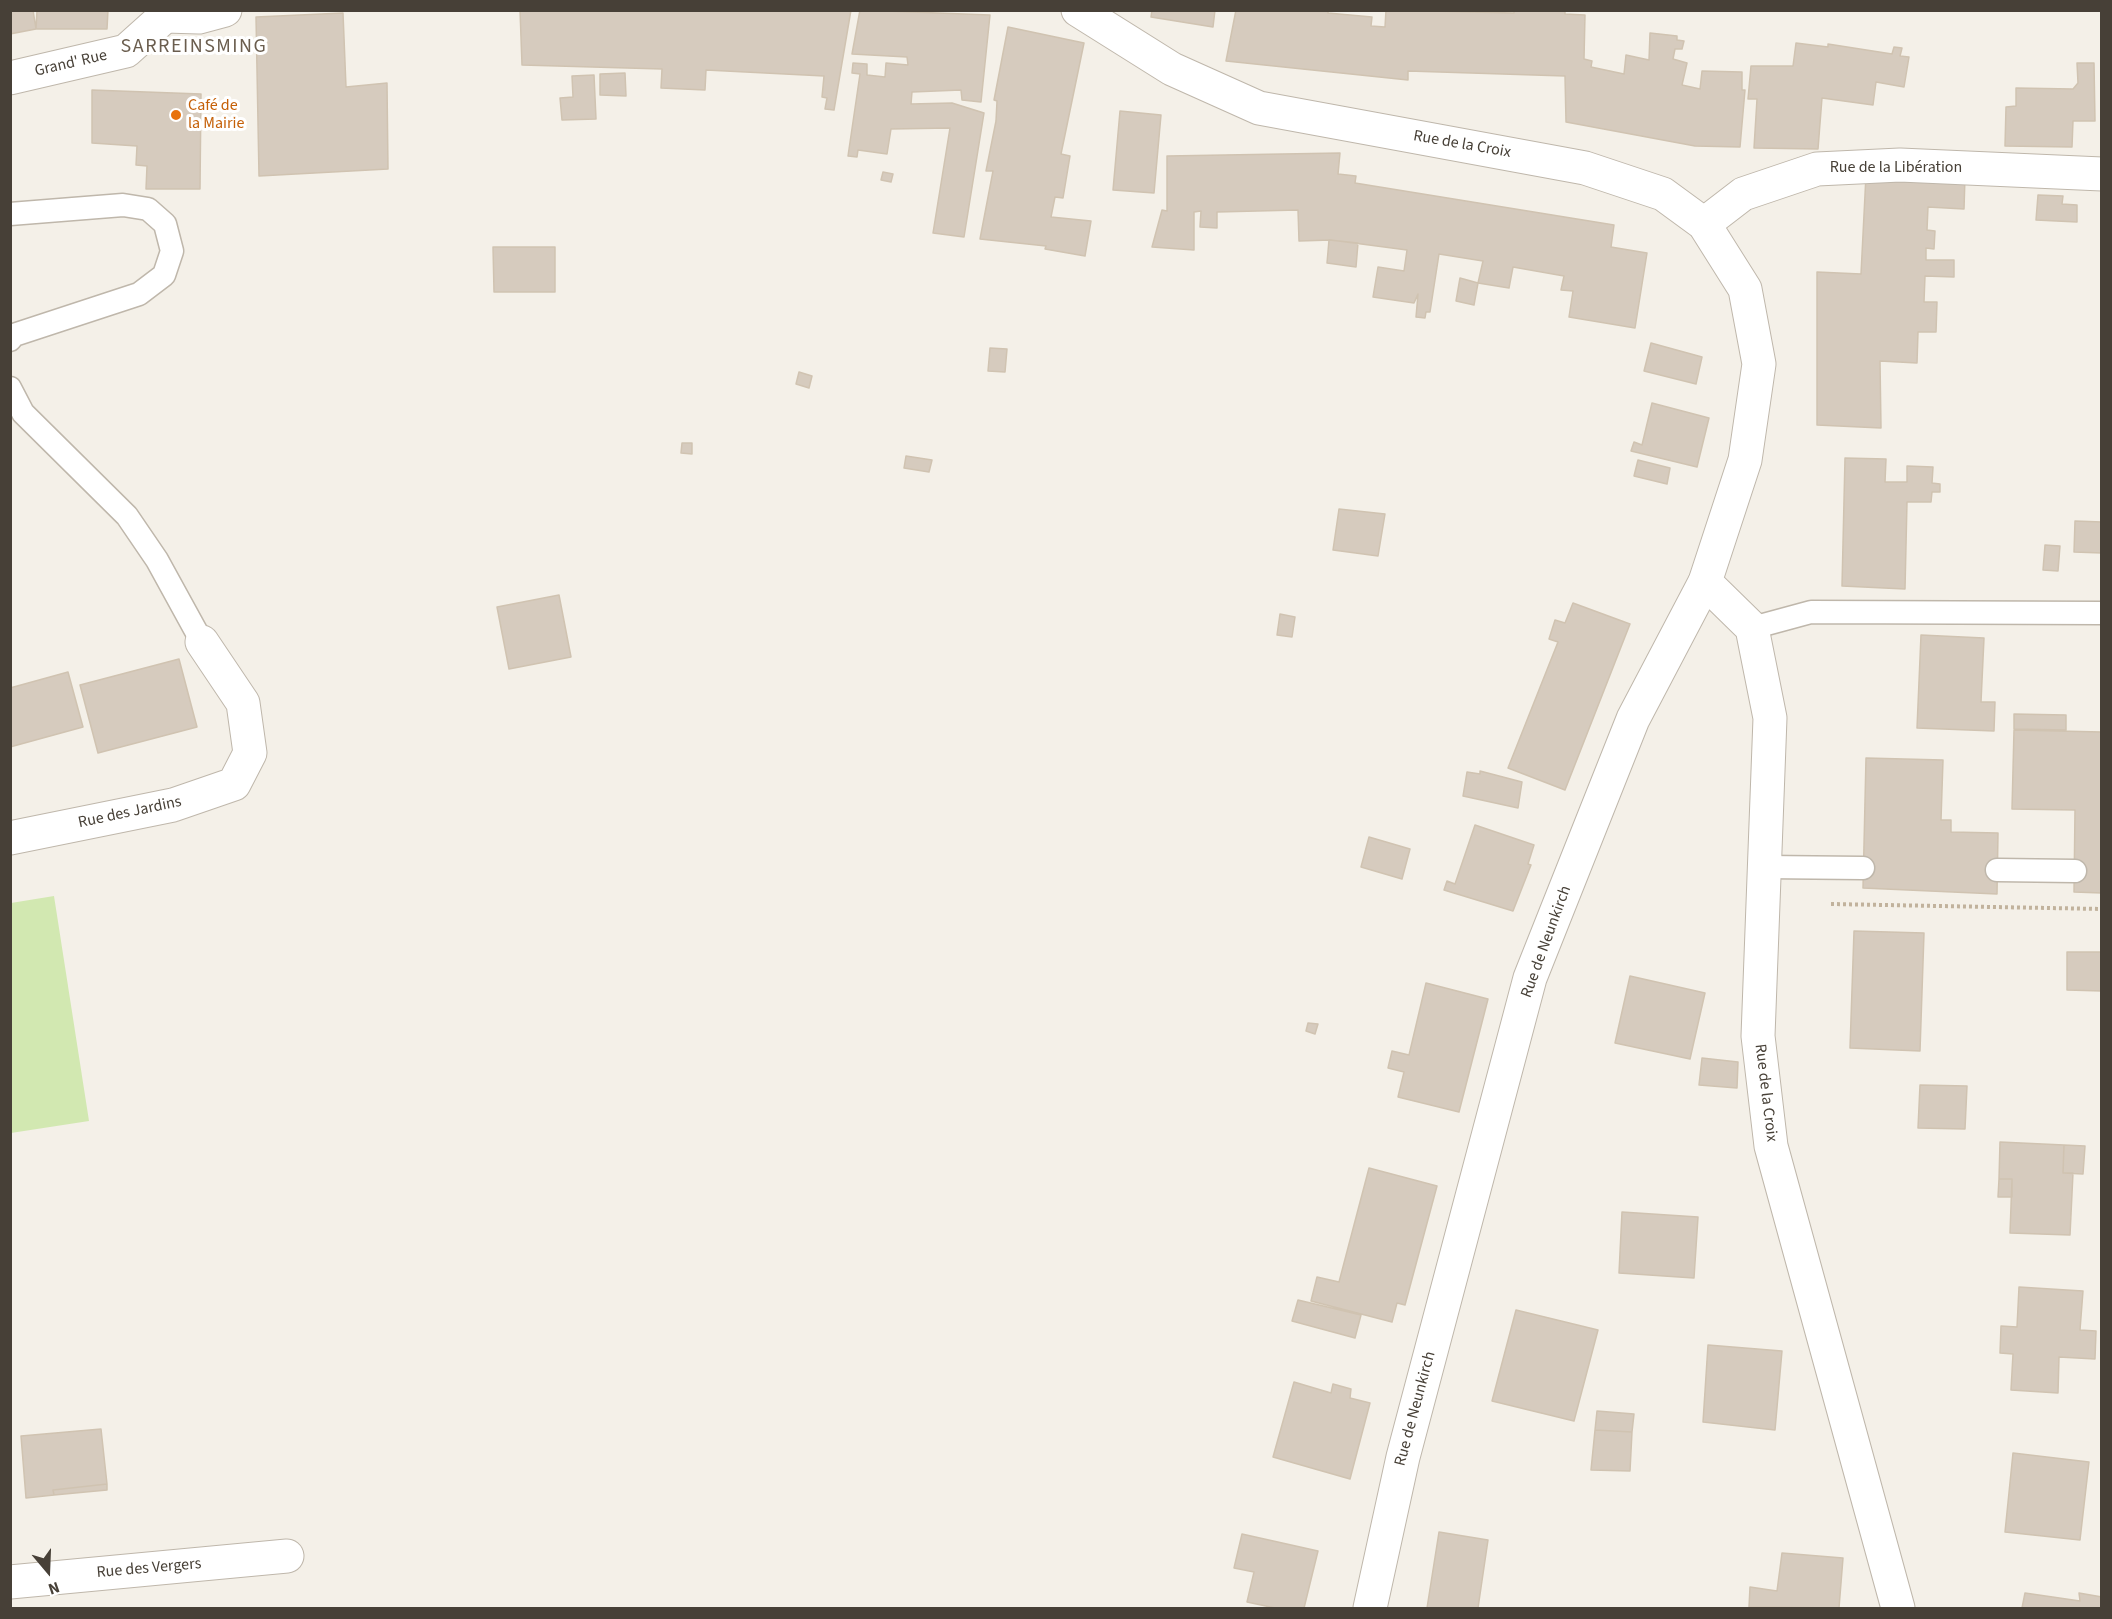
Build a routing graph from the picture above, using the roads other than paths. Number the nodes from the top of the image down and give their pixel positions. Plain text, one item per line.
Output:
1 (225, 10) edge
2 (1078, 10) edge
3 (164, 13) edge
4 (10, 78) edge
5 (2102, 174) edge
6 (10, 214) edge
7 (1704, 224) junction
8 (10, 340) edge
9 (1759, 364) joint
10 (10, 388) edge
11 (1705, 582) junction
12 (2102, 614) edge
13 (1752, 628) junction
14 (202, 642) joint
15 (10, 838) edge
16 (1765, 867) junction
17 (1863, 868) dead end
18 (1997, 870) dead end
19 (2075, 871) dead end
20 (287, 1556) dead end
21 (10, 1582) edge
22 (1370, 1608) edge
23 (1898, 1608) edge

1 - 3 street, Grand' Rue
2 - 7 street, Rue de la Croix
3 - 4 street, Grand' Rue
5 - 7 street, Rue de la Libération
6 - 8 lane
7 - 9 street, Rue de la Croix
9 - 11 street, Rue de Neunkirch
10 - 14 lane
11 - 13 street
11 - 22 street, Rue de Neunkirch
12 - 13 lane
13 - 16 street, Rue de la Croix
14 - 15 street, Rue des Jardins
16 - 17 lane
16 - 23 street, Rue de la Croix
18 - 19 lane
20 - 21 street, Rue des Vergers

